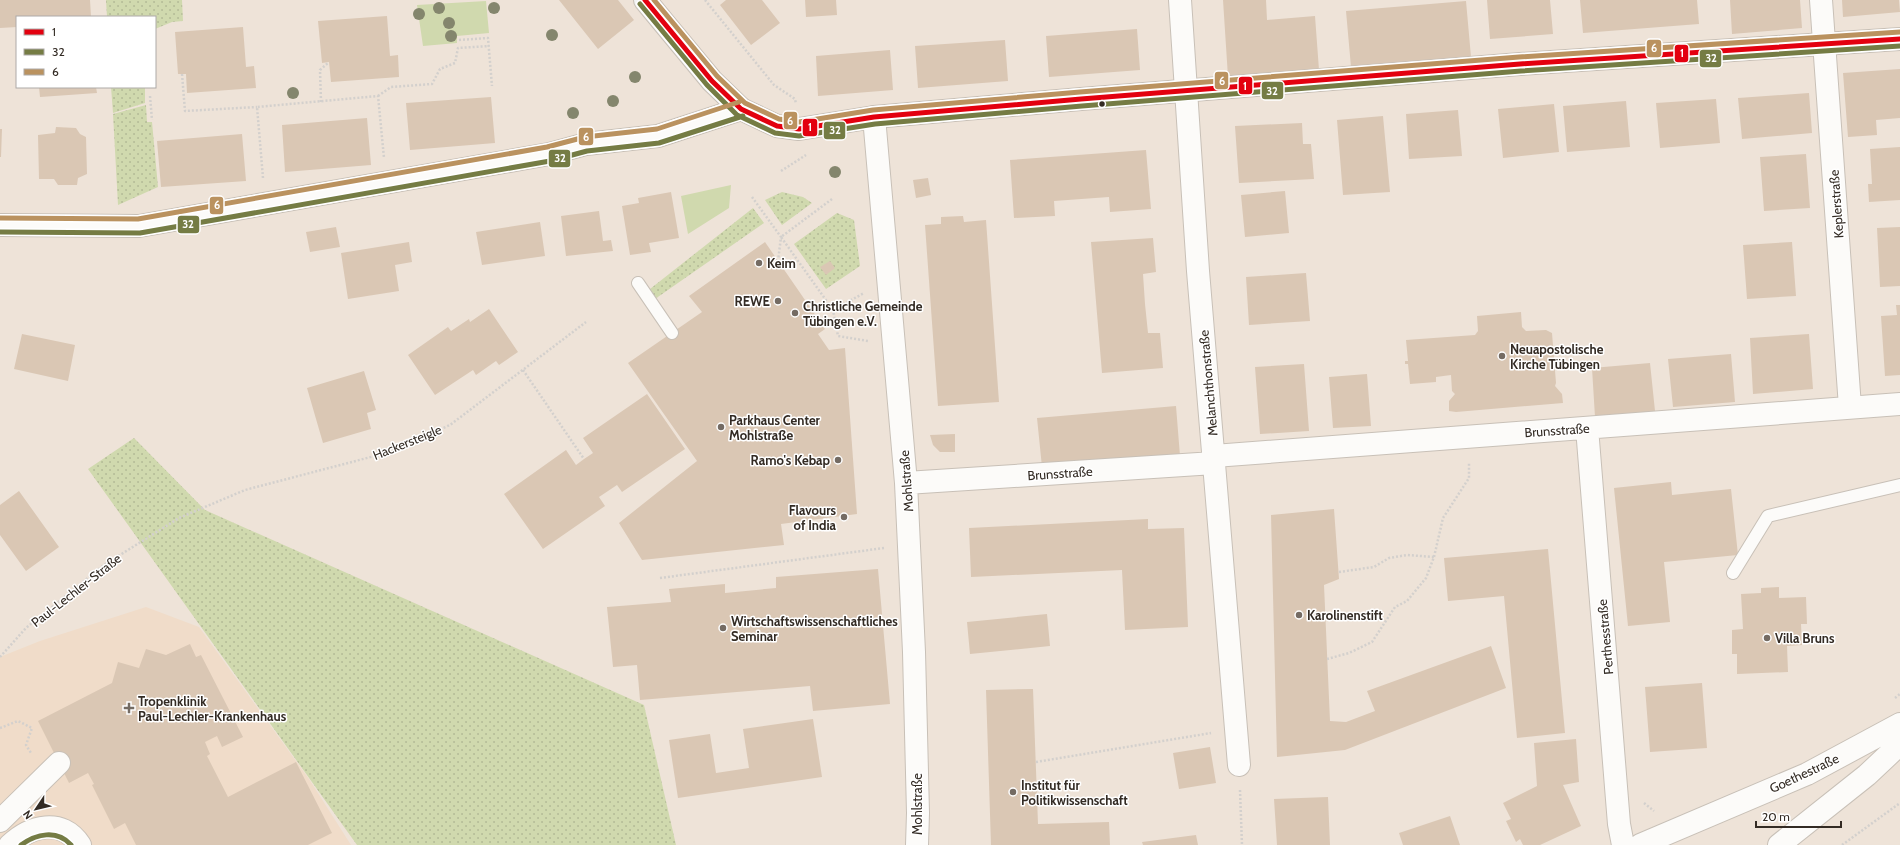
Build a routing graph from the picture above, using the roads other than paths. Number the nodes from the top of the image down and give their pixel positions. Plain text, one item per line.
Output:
1 (644, 0) edge
2 (1180, 0) edge
3 (1821, 0) edge
4 (1900, 39) edge
5 (1825, 45) junction
6 (1185, 91) junction
7 (741, 110) junction
8 (874, 117) junction
9 (0, 225) edge
10 (638, 283) dead end
11 (672, 333) dead end
12 (1900, 404) edge
13 (1850, 407) junction
14 (1587, 428) junction
15 (1214, 459) junction
16 (906, 483) junction
17 (1900, 485) edge
18 (1732, 573) dead end
19 (1900, 724) edge
20 (1900, 744) edge
21 (59, 764) dead end
22 (1238, 765) dead end
23 (0, 821) edge
24 (10, 845) edge
25 (80, 845) edge
26 (917, 845) edge
27 (1623, 845) edge
28 (1640, 845) edge
29 (1779, 845) edge

1 - 7 main road
2 - 6 street, Melanchthonstraße
3 - 5 street, Keplerstraße
4 - 5 main road
5 - 6 main road
5 - 13 street, Keplerstraße
6 - 8 main road
6 - 15 street, Melanchthonstraße
7 - 8 main road
7 - 9 street
8 - 16 street, Mohlstraße
10 - 11 lane
12 - 13 street, Brunsstraße
13 - 14 street, Brunsstraße
14 - 15 street, Brunsstraße
14 - 27 street, Perthesstraße
15 - 16 street, Brunsstraße
15 - 22 street, Melanchthonstraße
16 - 26 street, Mohlstraße
17 - 18 lane
19 - 28 street, Goethestraße
20 - 29 street
21 - 23 street
24 - 25 street

